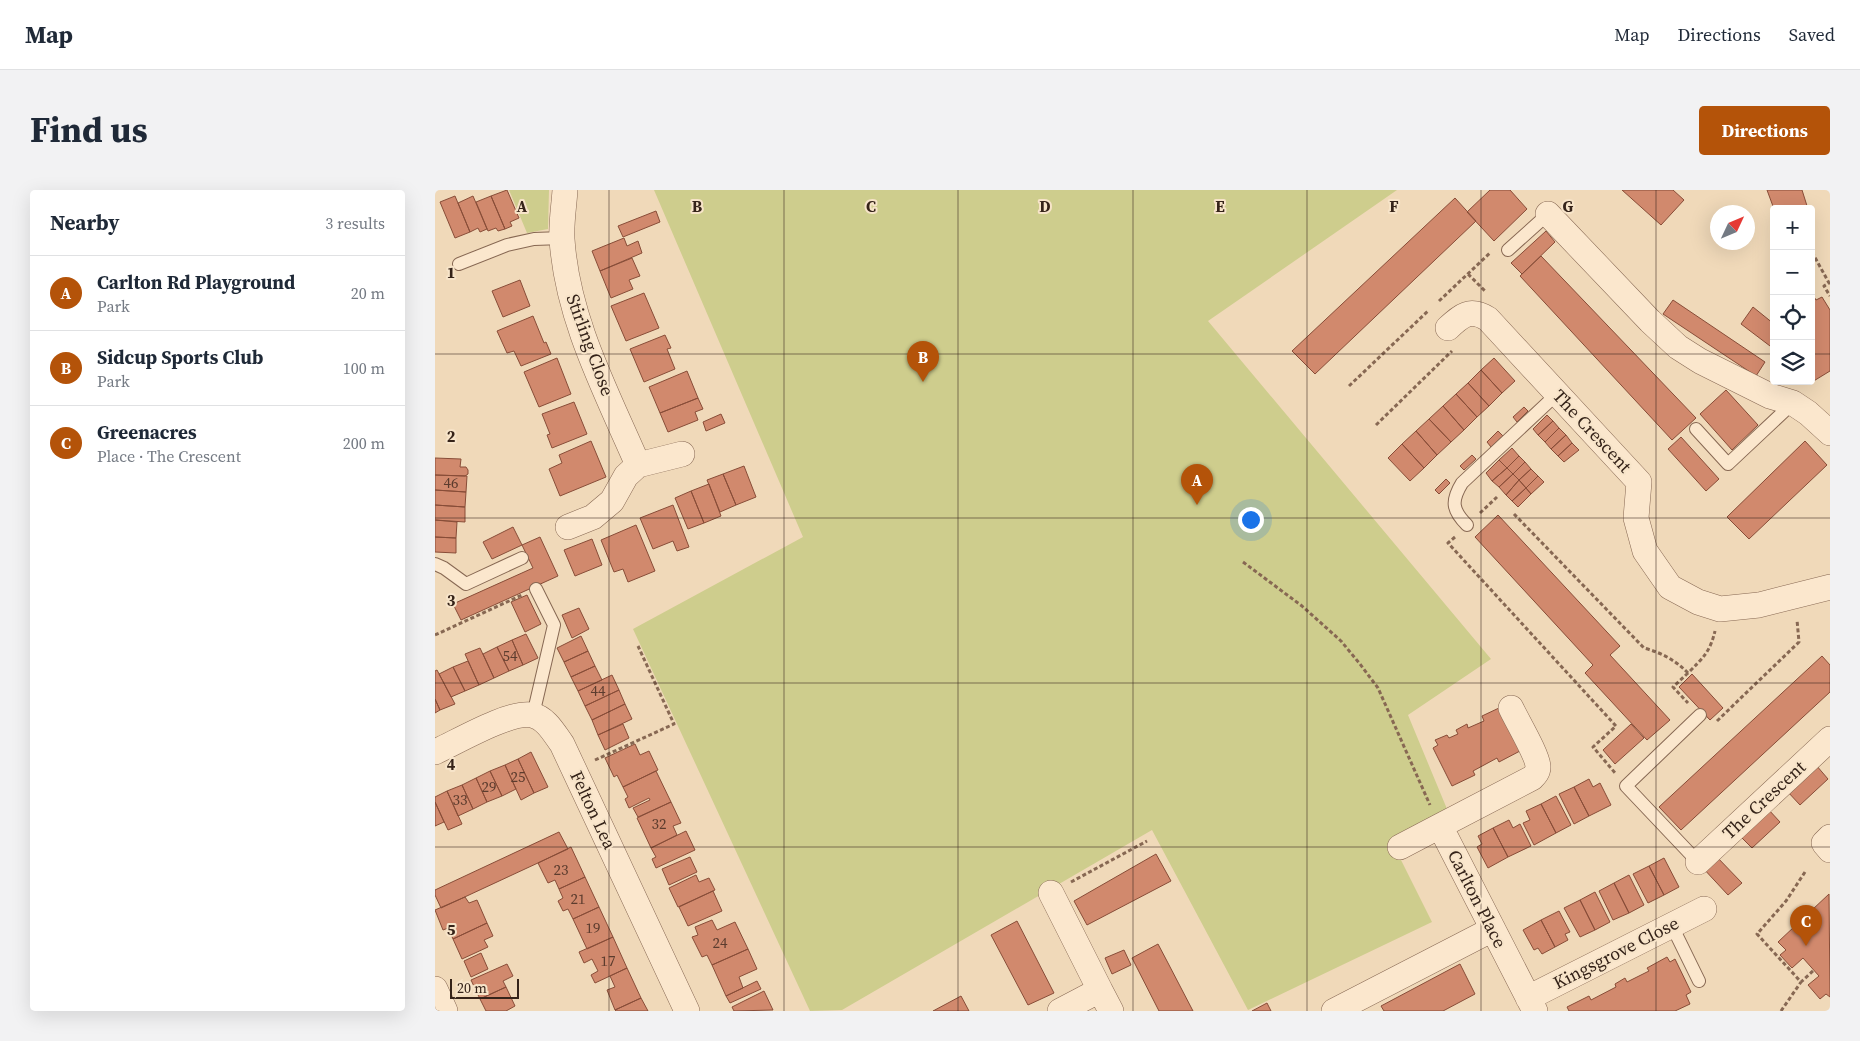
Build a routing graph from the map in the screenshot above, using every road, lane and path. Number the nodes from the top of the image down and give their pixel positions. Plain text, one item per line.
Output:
1 (565, 190) edge
2 (1548, 214) joint
3 (562, 238) junction
4 (1502, 249) joint
5 (1815, 257) edge
6 (459, 264) dead end
7 (1830, 296) edge
8 (1448, 328) dead end
9 (1349, 386) dead end
10 (1557, 393) junction
11 (1793, 403) junction
12 (1696, 429) dead end
13 (1830, 432) edge
14 (682, 454) dead end
15 (638, 465) junction
16 (1497, 497) dead end
17 (1514, 514) dead end
18 (1467, 526) junction
19 (568, 527) dead end
20 (522, 558) dead end
21 (1243, 562) dead end
22 (435, 564) edge
23 (1830, 587) edge
24 (536, 589) joint
25 (1795, 597) junction
26 (1721, 609) junction
27 (435, 635) edge
28 (638, 646) dead end
29 (1688, 673) junction
30 (1511, 708) dead end
31 (533, 715) junction
32 (1700, 715) joint
33 (1711, 727) dead end
34 (1830, 739) edge
35 (435, 752) edge
36 (574, 770) junction
37 (1626, 786) junction
38 (1440, 826) junction
39 (1830, 837) edge
40 (1147, 841) dead end
41 (1400, 847) dead end
42 (1830, 850) edge
43 (1698, 862) joint
44 (1805, 872) dead end
45 (1051, 893) joint
46 (1704, 909) dead end
47 (1671, 926) junction
48 (1493, 929) junction
49 (1813, 970) dead end
50 (1699, 981) dead end
51 (1801, 982) junction
52 (435, 989) edge
53 (1105, 1001) edge
54 (1531, 1004) edge
55 (445, 1011) edge
56 (687, 1011) edge
57 (1060, 1011) edge
58 (1334, 1011) edge
59 (1781, 1011) edge

1 - 3 street, Stirling Close
2 - 4 lane
2 - 11 street
3 - 6 lane
3 - 15 street, Stirling Close
4 - 9 path
5 - 7 path
8 - 10 street, The Crescent
10 - 18 lane
10 - 26 street, The Crescent
11 - 12 lane
11 - 13 street
14 - 15 street
15 - 19 street
16 - 18 path
17 - 29 path
18 - 37 path
20 - 22 lane
21 - 38 path
23 - 25 street, The Crescent
24 - 27 path
24 - 31 lane
25 - 26 street, The Crescent
25 - 33 path
26 - 29 path
28 - 36 path
29 - 32 path
30 - 38 street
31 - 35 street
31 - 36 street, Felton Lea
32 - 37 lane
34 - 43 street, The Crescent
36 - 56 street, Felton Lea
37 - 43 lane
38 - 41 street
38 - 48 street, Carlton Place
39 - 42 street
40 - 45 path
44 - 51 path
45 - 53 street
46 - 47 street, Kingsgrove Close
47 - 50 lane
47 - 54 street, Kingsgrove Close
48 - 54 street, Carlton Place
48 - 58 street
49 - 51 path
51 - 59 path
52 - 55 street
53 - 57 street

